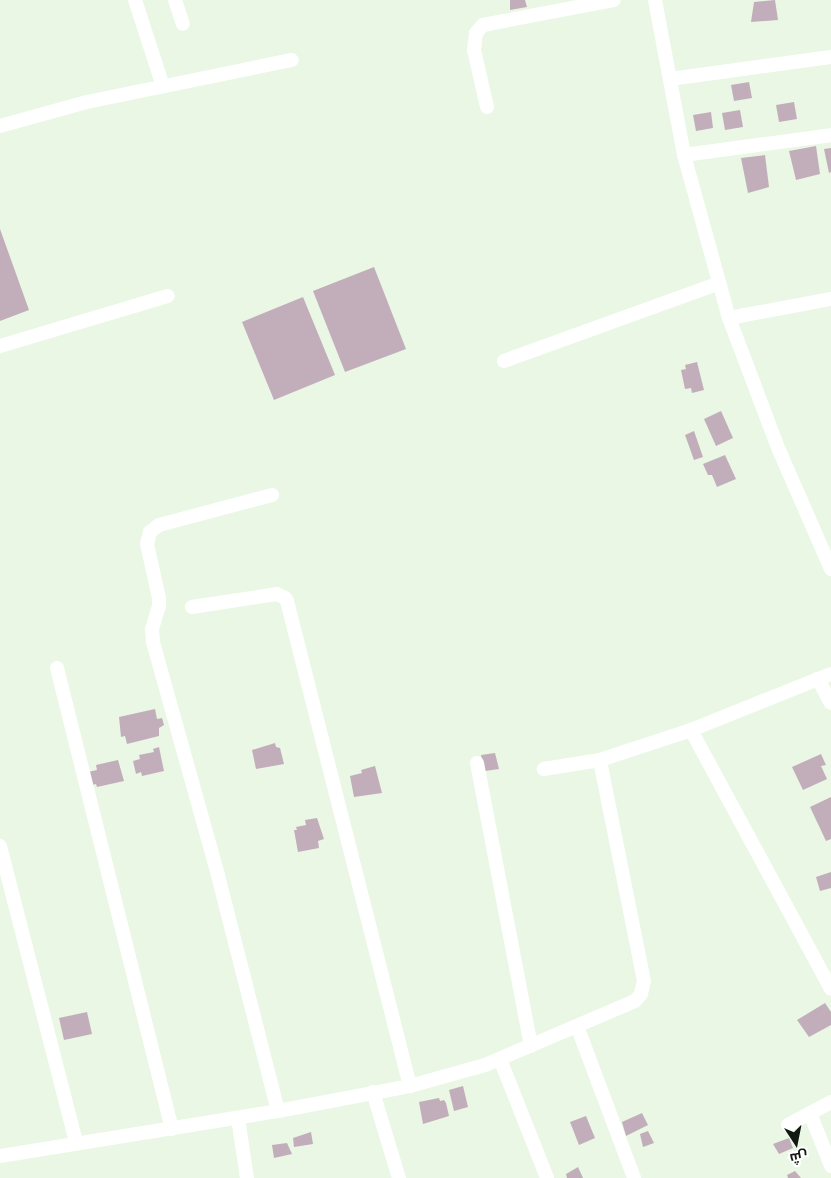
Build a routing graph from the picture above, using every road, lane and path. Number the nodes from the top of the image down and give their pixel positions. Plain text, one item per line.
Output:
1 (135, 0) edge
2 (175, 0) edge
3 (614, 0) edge
4 (655, 0) edge
5 (183, 24) dead end
6 (831, 57) edge
7 (292, 60) dead end
8 (670, 79) junction
9 (163, 86) junction
10 (487, 107) dead end
11 (0, 126) edge
12 (831, 135) edge
13 (684, 155) junction
14 (720, 283) junction
15 (168, 296) dead end
16 (831, 299) edge
17 (729, 318) junction
18 (0, 346) edge
19 (504, 361) dead end
20 (272, 495) dead end
21 (831, 569) edge
22 (192, 607) dead end
23 (57, 668) dead end
24 (825, 676) edge
25 (831, 702) edge
26 (691, 730) junction
27 (600, 760) junction
28 (477, 763) dead end
29 (544, 769) dead end
30 (0, 846) edge
31 (831, 989) edge
32 (577, 1026) junction
33 (531, 1046) junction
34 (500, 1059) junction
35 (410, 1086) junction
36 (373, 1092) junction
37 (831, 1102) edge
38 (278, 1111) junction
39 (810, 1113) junction
40 (238, 1118) junction
41 (788, 1125) dead end
42 (172, 1129) junction
43 (76, 1143) junction
44 (0, 1156) edge
45 (831, 1166) edge
46 (247, 1178) edge
47 (399, 1178) edge
48 (547, 1178) edge
49 (634, 1178) edge

1 - 9 street
2 - 5 street
3 - 10 street
4 - 8 street
6 - 8 street
7 - 9 street
8 - 13 street
9 - 11 street
12 - 13 street
13 - 14 street
14 - 17 street
14 - 19 street
15 - 18 street
16 - 17 street
17 - 21 street
20 - 38 street
22 - 35 street
23 - 42 street
24 - 25 street
24 - 26 street
26 - 27 street
26 - 31 street
27 - 29 street
27 - 32 street
28 - 33 street
30 - 43 street
32 - 33 street
32 - 49 street
33 - 34 street
34 - 35 street
34 - 48 street
35 - 36 street
36 - 38 street
36 - 47 street
37 - 39 street
38 - 40 street
39 - 41 street
39 - 45 street
40 - 42 street
40 - 46 street
42 - 43 street
43 - 44 street

